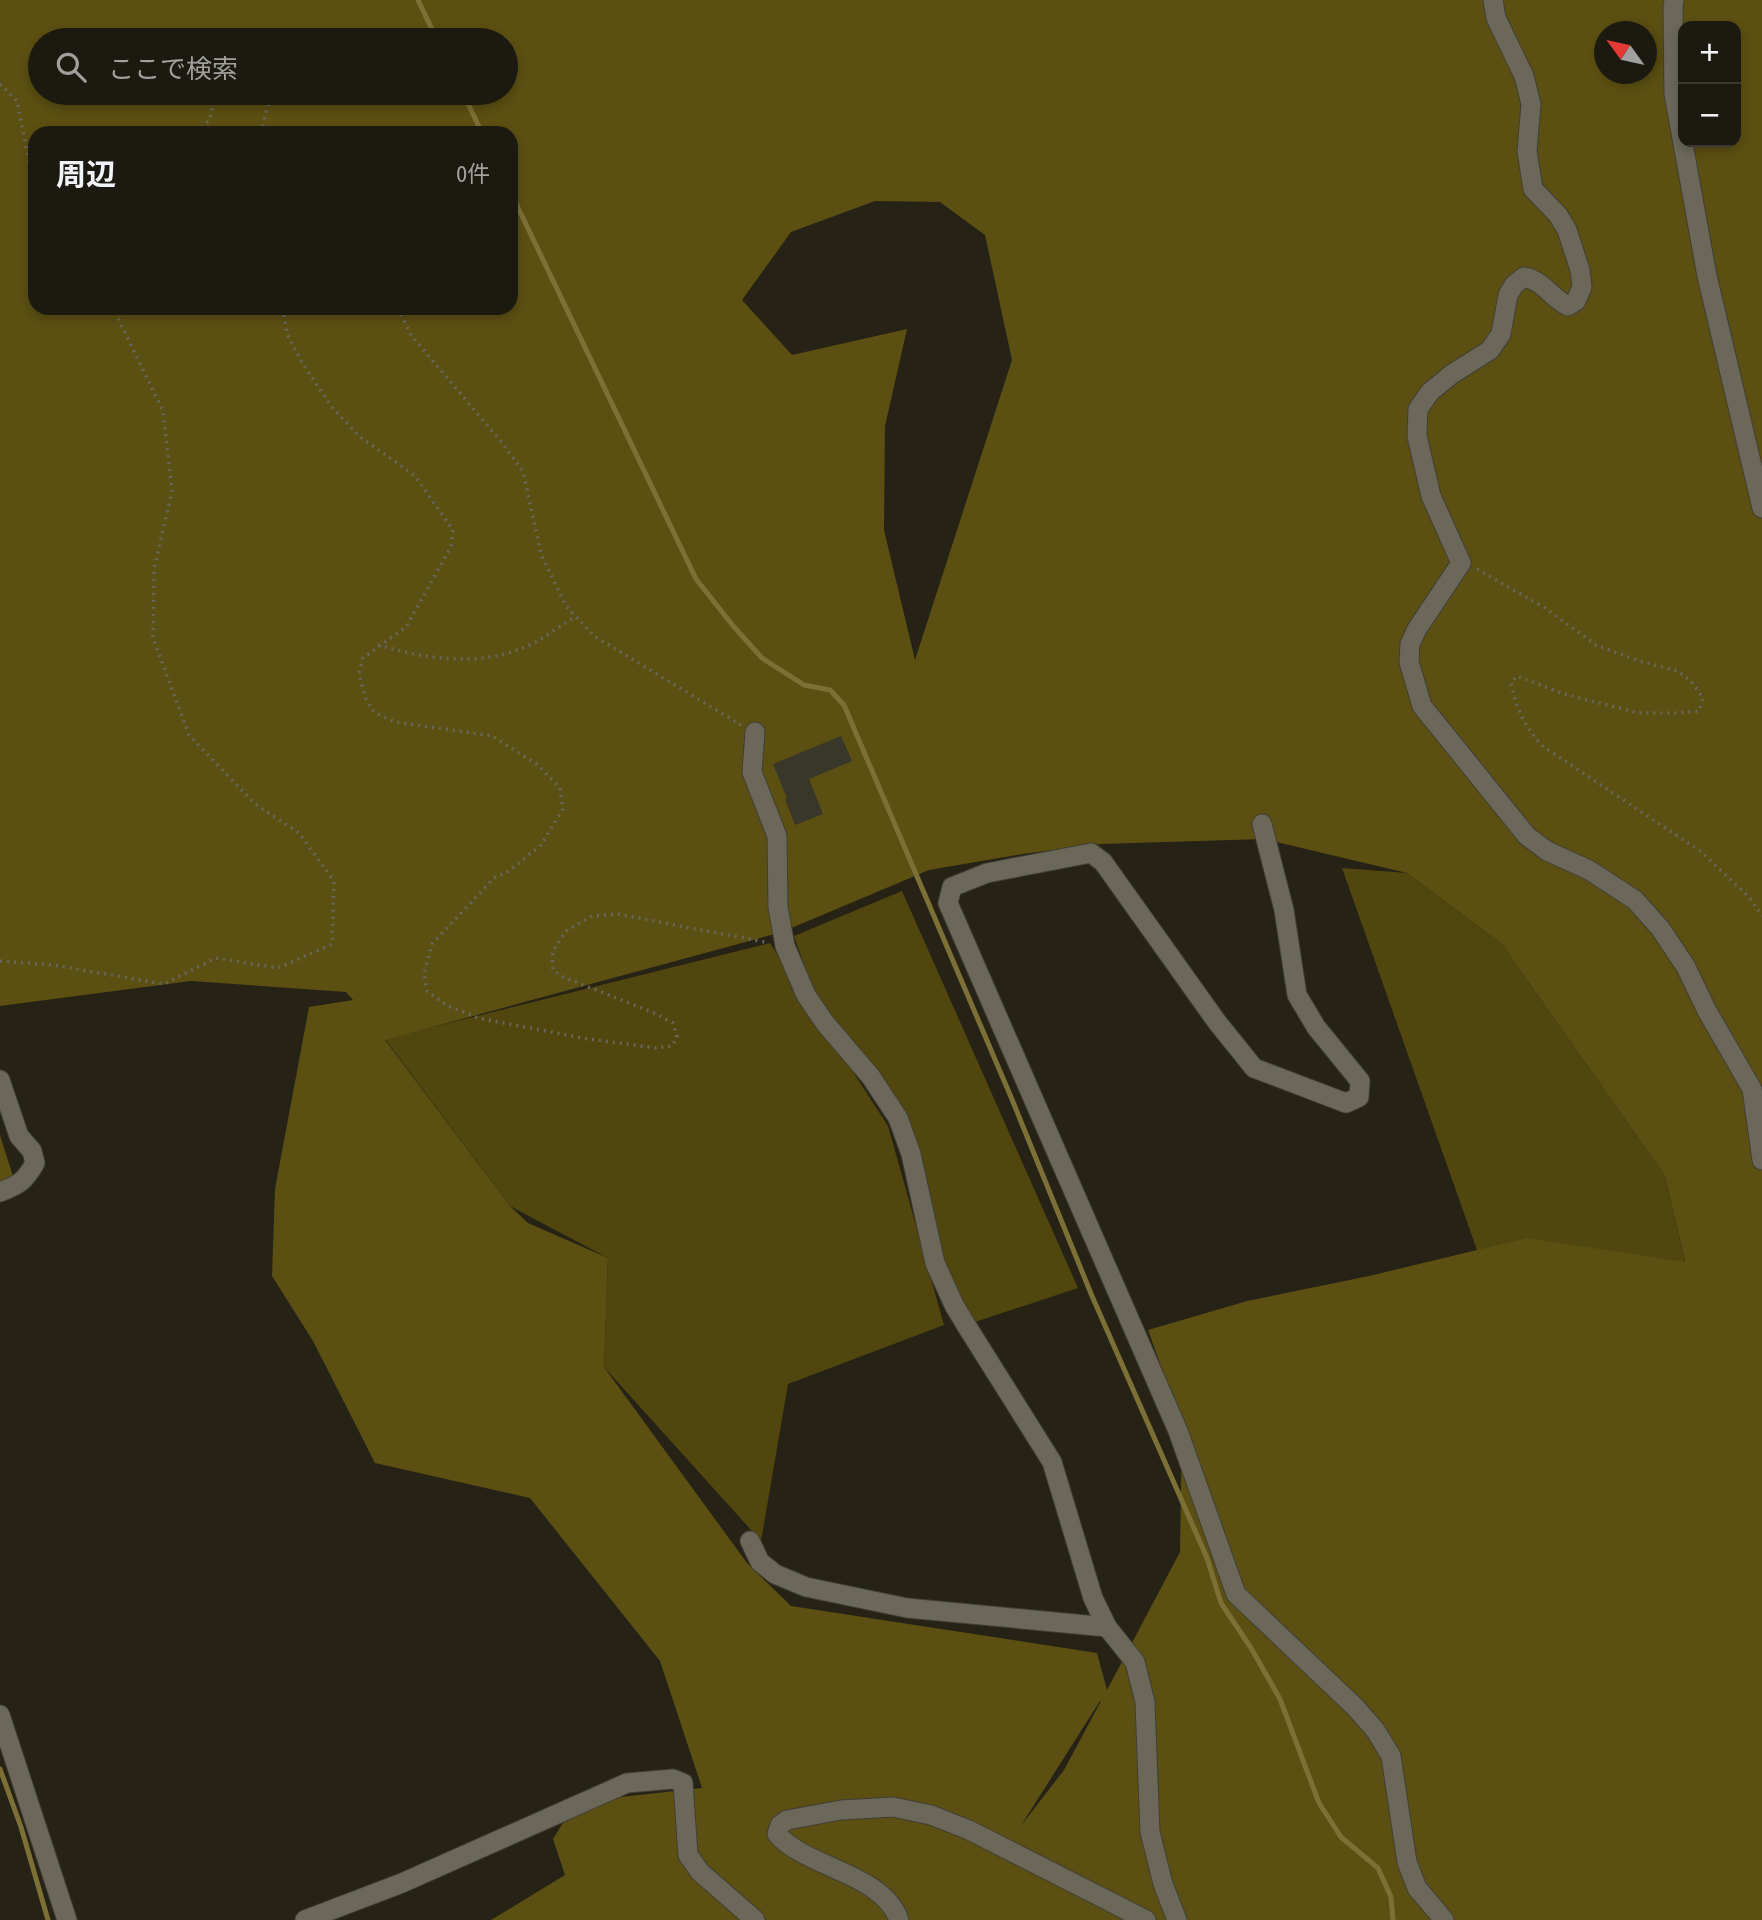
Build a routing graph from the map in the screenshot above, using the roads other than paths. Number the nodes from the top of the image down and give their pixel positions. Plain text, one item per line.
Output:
1 (1493, 0) edge
2 (1674, 0) edge
3 (1762, 508) edge
4 (755, 732) road end
5 (1262, 824) dead end
6 (0, 1080) edge
7 (1762, 1160) edge
8 (0, 1192) edge
9 (750, 1542) dead end
10 (1107, 1627) junction
11 (0, 1715) edge
12 (67, 1920) edge
13 (305, 1920) edge
14 (755, 1920) edge
15 (899, 1920) edge
16 (1146, 1920) edge
17 (1177, 1920) edge
18 (1444, 1920) edge

1 - 7 street
2 - 3 street
4 - 10 street
5 - 18 street
6 - 8 street
9 - 10 street
10 - 17 street
11 - 12 street
13 - 14 street
15 - 16 street

